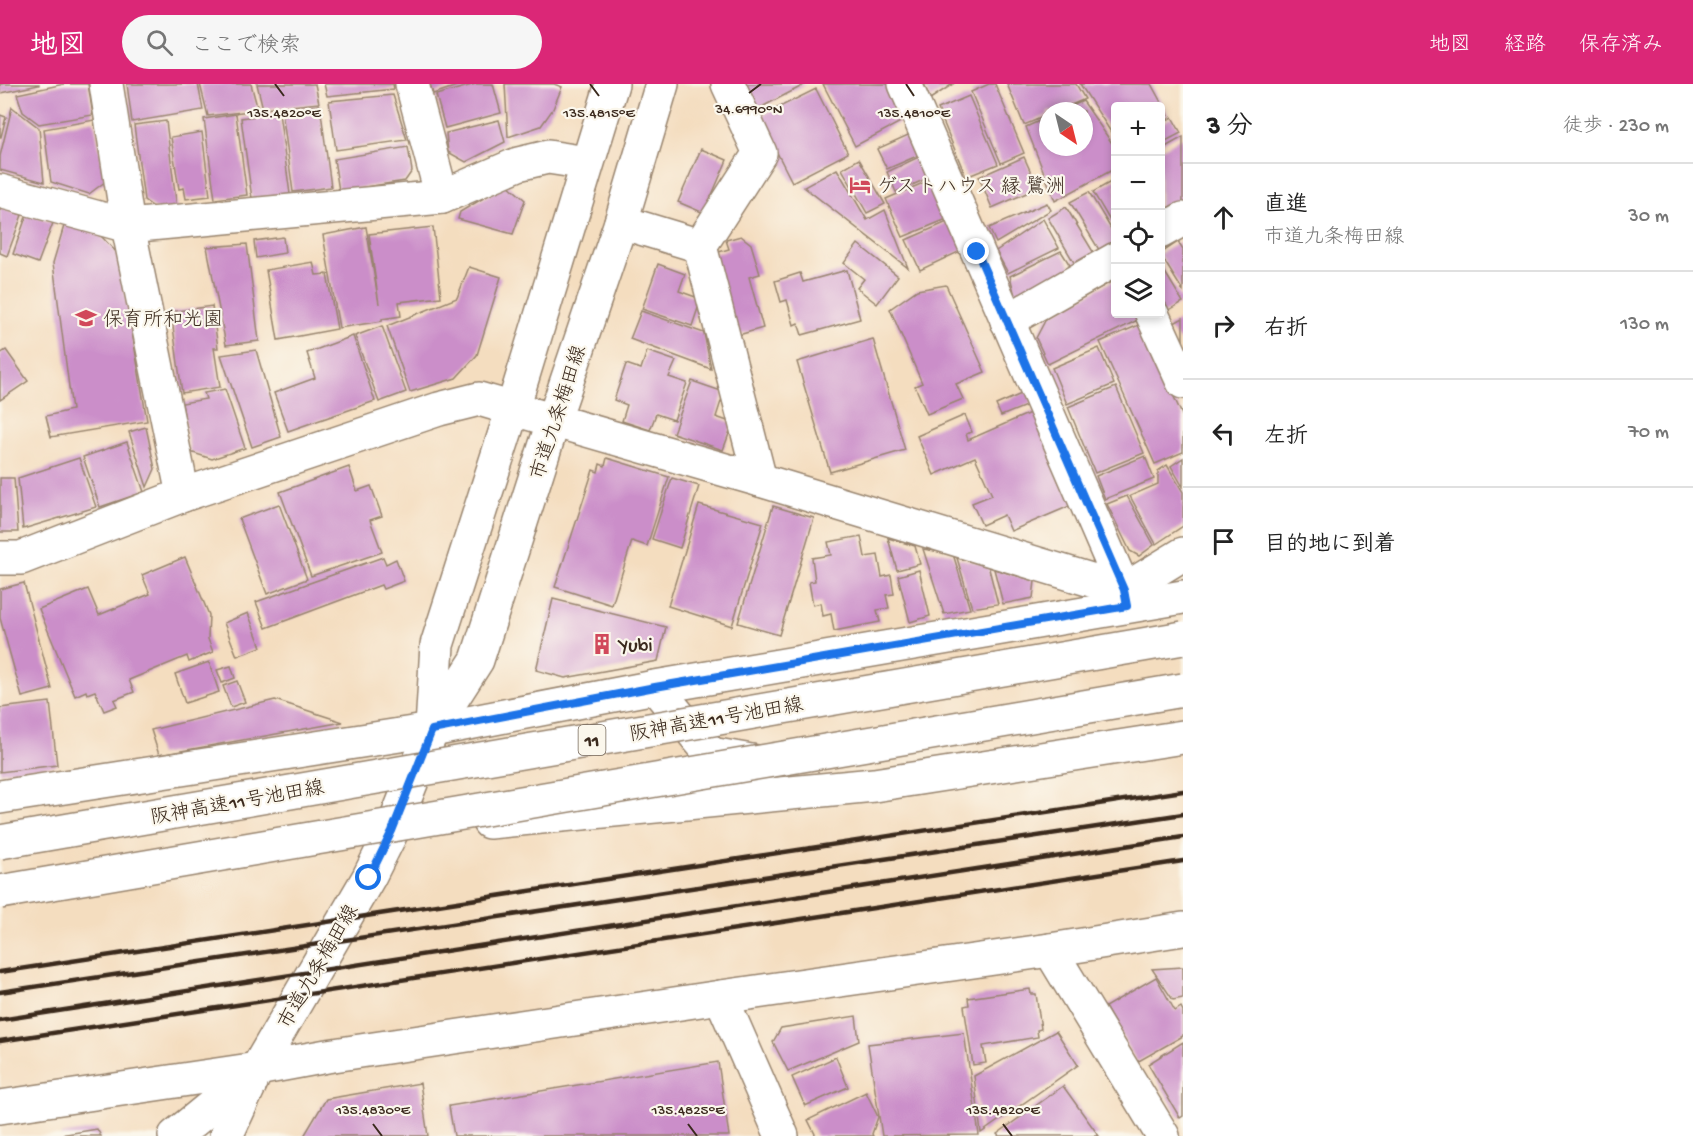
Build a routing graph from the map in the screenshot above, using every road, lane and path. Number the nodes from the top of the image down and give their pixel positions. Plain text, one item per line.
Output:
1 (106, 84) edge
2 (412, 84) edge
3 (612, 84) edge
4 (662, 84) edge
5 (728, 84) edge
6 (905, 84) edge
7 (587, 163) junction
8 (0, 191) edge
9 (442, 196) junction
10 (1183, 219) edge
11 (621, 222) junction
12 (128, 226) junction
13 (1165, 230) edge
14 (700, 246) junction
15 (1111, 262) edge
16 (1154, 318) edge
17 (1007, 321) junction
18 (1183, 382) edge
19 (513, 408) junction
20 (553, 422) junction
21 (760, 480) junction
22 (183, 495) junction
23 (1183, 554) edge
24 (0, 558) edge
25 (1183, 597) edge
26 (1125, 598) junction
27 (1183, 638) edge
28 (655, 687) junction
29 (1183, 690) edge
30 (432, 730) junction
31 (1183, 737) edge
32 (874, 785) junction
33 (0, 797) edge
34 (392, 831) junction
35 (0, 842) edge
36 (0, 892) edge
37 (1183, 929) edge
38 (1050, 950) junction
39 (721, 997) junction
40 (258, 1069) junction
41 (0, 1107) edge
42 (176, 1136) edge
43 (226, 1136) edge
44 (782, 1136) edge
45 (1163, 1136) edge

1 - 12 main road
2 - 9 main road
3 - 7 main road, 市道九条梅田線
4 - 11 main road, 市道九条梅田線
5 - 14 main road
6 - 17 main road
7 - 9 main road
7 - 19 main road, 市道九条梅田線
8 - 12 main road
9 - 12 main road
10 - 13 main road
11 - 14 main road
11 - 20 main road, 市道九条梅田線
12 - 22 main road
14 - 21 main road
15 - 17 main road
16 - 18 main road
17 - 26 main road
19 - 20 main road
19 - 22 main road
19 - 30 main road, 市道九条梅田線
20 - 21 main road
20 - 30 main road, 市道九条梅田線
21 - 26 main road
22 - 24 main road
23 - 26 main road
25 - 26 main road
26 - 28 main road
27 - 35 main road, 阪神高速11号池田線 / 11, bridge
28 - 30 main road
28 - 32 main road
29 - 36 main road, bridge
30 - 33 main road
30 - 34 main road, 市道九条梅田線
31 - 32 main road
32 - 34 main road
34 - 40 main road, 市道九条梅田線
37 - 38 main road
38 - 39 main road
38 - 45 main road
39 - 40 main road
39 - 44 main road
40 - 41 main road
40 - 42 main road, 市道九条梅田線
40 - 43 main road, 市道九条梅田線

